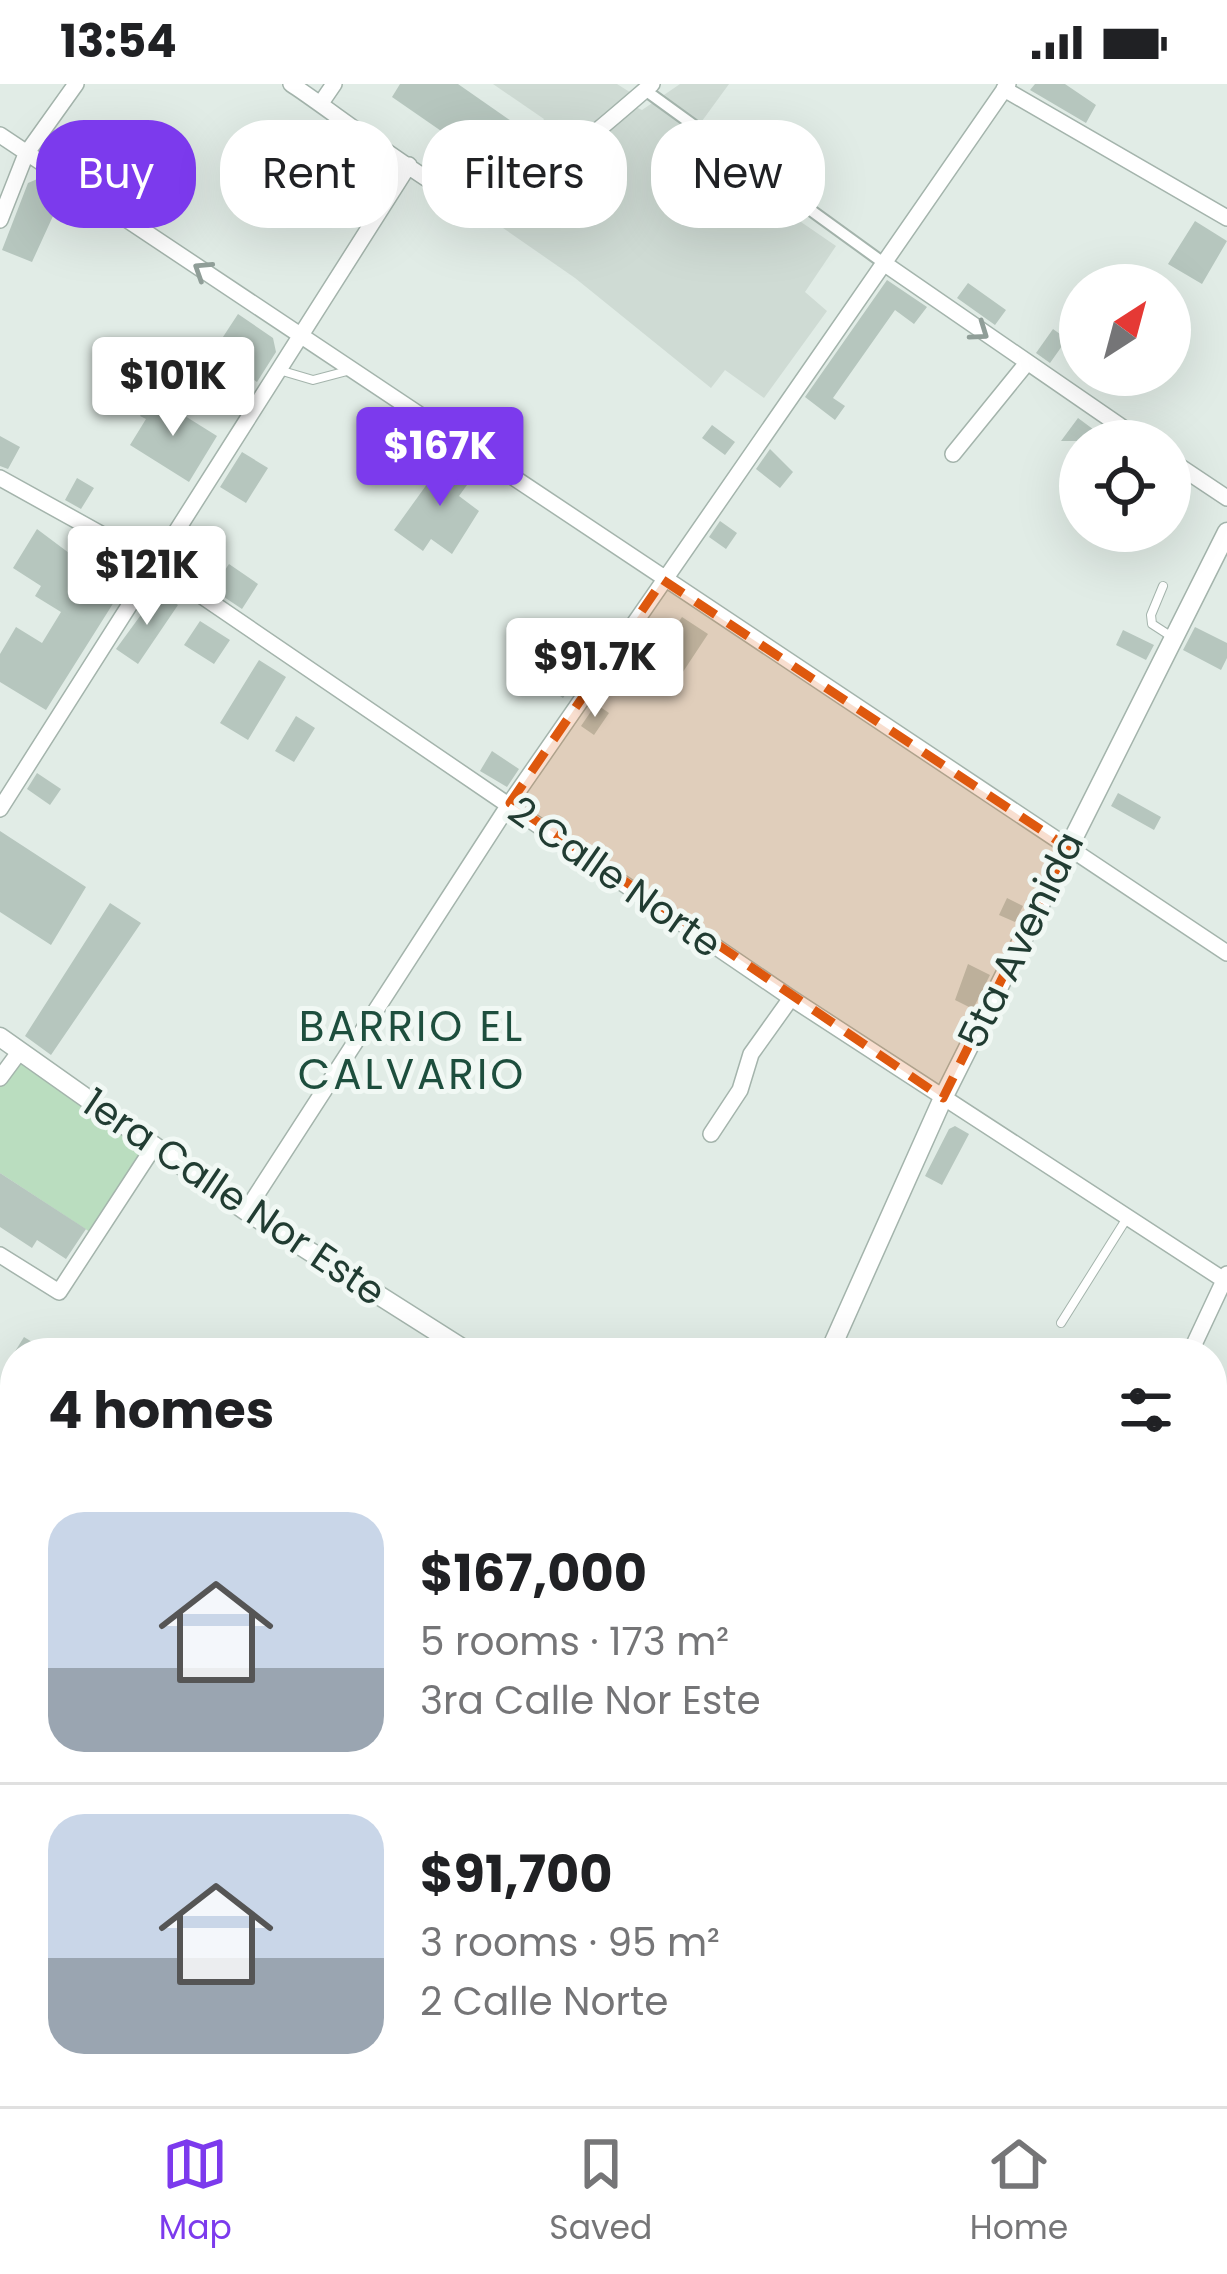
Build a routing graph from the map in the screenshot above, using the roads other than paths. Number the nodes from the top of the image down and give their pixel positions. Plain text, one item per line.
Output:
1 (76, 84) edge
2 (291, 84) edge
3 (334, 84) edge
4 (645, 86) edge
5 (1006, 87) edge
6 (321, 103) junction
7 (0, 135) edge
8 (26, 154) junction
9 (409, 166) junction
10 (1227, 218) edge
11 (0, 220) edge
12 (885, 264) junction
13 (300, 334) junction
14 (1026, 364) junction
15 (278, 370) junction
16 (352, 370) junction
17 (1110, 420) edge
18 (953, 454) dead end
19 (1191, 474) edge
20 (0, 478) edge
21 (1227, 497) edge
22 (1227, 532) edge
23 (155, 564) junction
24 (663, 580) junction
25 (1163, 586) dead end
26 (1173, 638) junction
27 (510, 803) junction
28 (0, 809) edge
29 (1067, 847) junction
30 (1227, 953) edge
31 (791, 998) junction
32 (0, 1037) edge
33 (20, 1051) junction
34 (0, 1078) edge
35 (943, 1098) junction
36 (710, 1134) dead end
37 (155, 1145) junction
38 (245, 1211) junction
39 (1127, 1217) junction
40 (0, 1255) edge
41 (1226, 1278) edge
42 (1061, 1324) dead end
43 (446, 1338) edge
44 (836, 1338) edge
45 (1197, 1338) edge

1 - 8 street
2 - 6 street
3 - 6 street
4 - 9 street
4 - 12 street
5 - 10 street
5 - 12 street
6 - 9 street
7 - 8 street
8 - 11 street
13 -> 8 street
9 - 13 street
12 -> 14 street
12 - 24 street
13 - 15 street
13 - 16 street
14 - 17 street
14 - 18 street
15 - 16 lane
15 - 23 street
16 - 24 street
19 - 21 street
20 - 23 street, 2 Calle Norte
22 - 26 street, 5ta Avenida
23 - 27 street, 2 Calle Norte
23 - 28 street
24 - 27 street
24 - 29 street
25 - 26 lane
26 - 29 street, 5ta Avenida
27 - 31 street, 2 Calle Norte
27 - 38 street
29 - 30 street
29 - 35 street, 5ta Avenida
31 - 35 street, 2 Calle Norte
31 - 36 street
32 - 33 street, 1era Calle Nor Este
33 - 34 street
33 - 37 street, 1era Calle Nor Este
35 - 39 street, 2 Calle Norte
35 - 44 street, 5ta Avenida
37 - 38 street, 1era Calle Nor Este
37 - 40 street
38 - 43 street, 1era Calle Nor Este
39 - 41 street, 2 Calle Norte
39 - 42 lane
41 - 45 street

